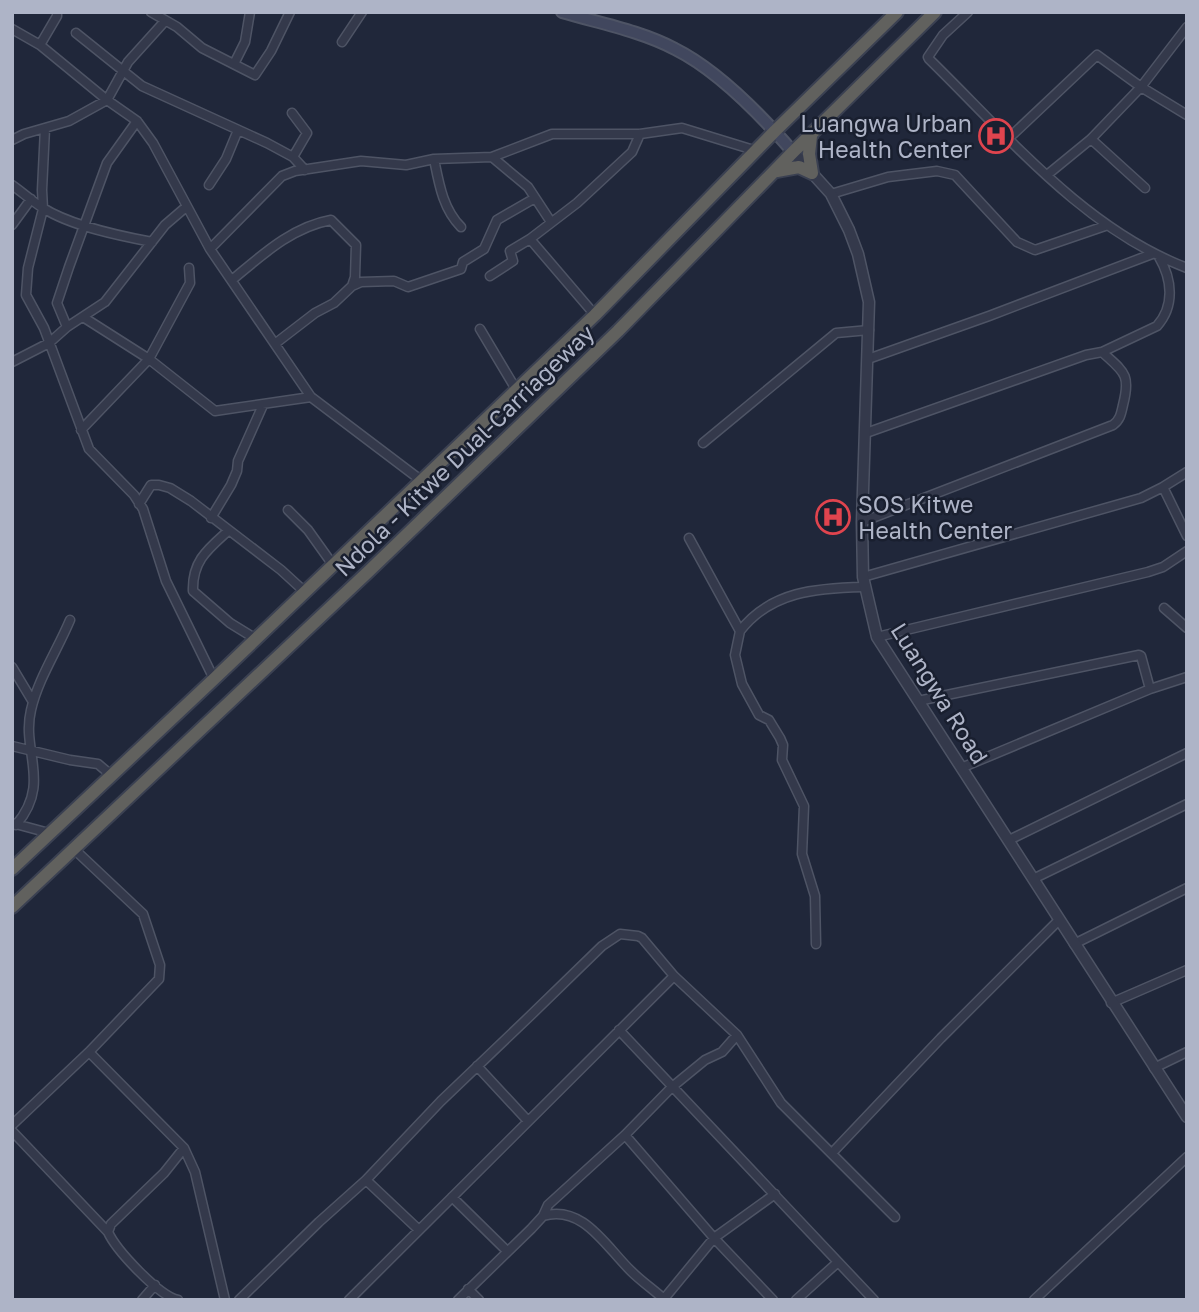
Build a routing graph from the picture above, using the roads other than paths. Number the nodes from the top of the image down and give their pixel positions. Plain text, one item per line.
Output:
1 (57, 12) edge
2 (151, 12) edge
3 (250, 12) edge
4 (290, 12) edge
5 (362, 12) edge
6 (562, 12) edge
7 (897, 12) edge
8 (934, 12) edge
9 (968, 12) edge
10 (164, 21) junction
11 (1187, 27) edge
12 (12, 29) edge
13 (76, 33) dead end
14 (342, 42) dead end
15 (40, 45) junction
16 (234, 64) junction
17 (123, 72) junction
18 (1141, 87) junction
19 (107, 100) junction
20 (292, 113) dead end
21 (1187, 115) edge
22 (136, 121) junction
23 (45, 128) junction
24 (238, 130) junction
25 (775, 131) junction
26 (640, 134) junction
27 (811, 136) junction
28 (1009, 138) junction
29 (1091, 139) junction
30 (12, 141) edge
31 (757, 151) junction
32 (793, 152) junction
33 (293, 157) junction
34 (492, 157) junction
35 (434, 159) junction
36 (305, 170) junction
37 (777, 171) junction
38 (812, 173) junction
39 (1047, 175) junction
40 (12, 185) edge
41 (209, 186) dead end
42 (1145, 188) dead end
43 (831, 194) junction
44 (535, 198) junction
45 (31, 199) junction
46 (186, 207) junction
47 (43, 209) junction
48 (551, 222) junction
49 (12, 225) edge
50 (85, 225) junction
51 (1105, 226) junction
52 (461, 227) dead end
53 (530, 239) junction
54 (152, 242) junction
55 (210, 248) junction
56 (1156, 256) junction
57 (189, 268) dead end
58 (1187, 268) edge
59 (490, 276) dead end
60 (232, 280) junction
61 (352, 286) junction
62 (595, 315) junction
63 (83, 317) junction
64 (67, 327) junction
65 (480, 329) dead end
66 (869, 330) junction
67 (49, 343) junction
68 (276, 343) junction
69 (1102, 352) junction
70 (149, 359) junction
71 (868, 359) junction
72 (12, 362) edge
73 (517, 391) junction
74 (311, 397) junction
75 (263, 404) junction
76 (81, 430) junction
77 (866, 433) junction
78 (703, 443) dead end
79 (1187, 472) edge
80 (422, 481) junction
81 (1163, 487) junction
82 (139, 504) junction
83 (288, 510) dead end
84 (211, 518) junction
85 (862, 522) junction
86 (228, 531) junction
87 (1187, 536) edge
88 (689, 538) dead end
89 (1187, 551) edge
90 (333, 565) junction
91 (863, 582) junction
92 (304, 592) junction
93 (1164, 608) dead end
94 (70, 620) dead end
95 (1187, 628) edge
96 (740, 631) junction
97 (877, 637) junction
98 (256, 639) junction
99 (12, 667) edge
100 (1187, 677) edge
101 (215, 680) junction
102 (1150, 689) junction
103 (918, 701) junction
104 (33, 702) junction
105 (12, 746) edge
106 (33, 750) junction
107 (1187, 753) edge
108 (961, 768) junction
109 (111, 775) junction
110 (1187, 804) edge
111 (14, 824) edge
112 (49, 833) junction
113 (1009, 840) junction
114 (74, 849) junction
115 (12, 869) edge
116 (1033, 879) junction
117 (1187, 888) edge
118 (12, 907) edge
119 (1059, 920) junction
120 (816, 944) dead end
121 (1074, 944) junction
122 (1187, 970) edge
123 (674, 976) junction
124 (1111, 1003) junction
125 (619, 1030) junction
126 (737, 1035) junction
127 (89, 1052) junction
128 (1187, 1052) edge
129 (477, 1066) junction
130 (1154, 1068) junction
131 (672, 1087) junction
132 (1187, 1117) edge
133 (528, 1121) junction
134 (12, 1125) edge
135 (12, 1131) edge
136 (625, 1135) junction
137 (184, 1148) junction
138 (832, 1153) junction
139 (1187, 1157) edge
140 (366, 1180) junction
141 (775, 1194) junction
142 (452, 1197) junction
143 (543, 1216) junction
144 (895, 1217) dead end
145 (419, 1230) junction
146 (108, 1232) junction
147 (714, 1238) junction
148 (507, 1251) junction
149 (838, 1262) junction
150 (155, 1285) junction
151 (468, 1289) junction
152 (663, 1299) edge
153 (142, 1300) edge
154 (178, 1300) edge
155 (225, 1300) edge
156 (239, 1300) edge
157 (349, 1300) edge
158 (458, 1300) edge
159 (479, 1300) edge
160 (773, 1300) edge
161 (796, 1300) edge
162 (874, 1300) edge
163 (1034, 1300) edge

1 - 15 street
2 - 10 street
3 - 16 street
4 - 16 street
5 - 14 street
6 - 25 main road, Luangwa Road
7 - 25 highway, Ndola - Kitwe Dual-Carriageway
8 - 27 highway, Ndola - Kitwe Dual-Carriageway
9 - 28 street
10 - 16 street
10 - 17 street
11 - 18 street
12 - 15 street
13 - 17 street
15 - 19 street
17 - 19 street
17 - 24 street
18 - 21 street
18 - 28 street
18 - 29 street
19 - 22 street
19 - 23 street
20 - 33 street
22 - 46 street
22 - 50 street
23 - 30 street
23 - 47 street
24 - 33 street
24 - 41 street
25 - 31 highway, Ndola - Kitwe Dual-Carriageway
25 - 32 main road, Luangwa Road
26 - 31 street
26 - 34 street
26 - 48 street
27 - 32 highway, Ndola - Kitwe Dual-Carriageway
27 - 38 highway
28 - 39 street
29 - 39 street
29 - 42 street
31 - 62 highway, Ndola - Kitwe Dual-Carriageway
32 - 37 highway, Ndola - Kitwe Dual-Carriageway
32 - 38 street, Luangwa Road
33 - 36 street
34 - 35 street
34 - 44 street
35 - 36 street
35 - 52 street
36 - 55 street
37 - 38 highway
37 - 114 highway, Ndola - Kitwe Dual-Carriageway
38 - 43 street, Luangwa Road
39 - 51 street
40 - 45 street
43 - 51 street
43 - 66 street, Luangwa Road
44 - 48 street
44 - 61 street
45 - 47 street
45 - 49 street
46 - 54 street
46 - 55 street
47 - 50 street
47 - 67 street
48 - 53 street
50 - 54 street
50 - 64 street
51 - 56 street
53 - 59 street
53 - 62 street
54 - 63 street
55 - 60 street
56 - 58 street
56 - 69 street
56 - 71 street
57 - 70 street
60 - 61 street
60 - 68 street
61 - 68 street
62 - 73 highway, Ndola - Kitwe Dual-Carriageway
63 - 64 street
63 - 70 street
64 - 67 street
65 - 73 street
66 - 71 street, Luangwa Road
66 - 78 street
67 - 72 street
67 - 76 street
68 - 74 street
69 - 77 street
69 - 85 street
70 - 75 street
70 - 76 street
71 - 77 street, Luangwa Road
73 - 80 highway, Ndola - Kitwe Dual-Carriageway
74 - 75 street
74 - 80 street
75 - 84 street
76 - 82 street
77 - 85 street, Luangwa Road
79 - 81 street
80 - 90 highway, Ndola - Kitwe Dual-Carriageway
81 - 87 street
81 - 91 street
82 - 84 street
82 - 101 street
83 - 90 street
84 - 86 street
85 - 91 street, Luangwa Road
86 - 92 street
86 - 98 street
88 - 96 street
89 - 97 street
90 - 92 highway, Ndola - Kitwe Dual-Carriageway
91 - 96 street
91 - 97 street, Luangwa Road
92 - 98 highway, Ndola - Kitwe Dual-Carriageway
93 - 95 street
94 - 104 street
96 - 120 street
97 - 103 street, Luangwa Road
98 - 101 highway, Ndola - Kitwe Dual-Carriageway
99 - 104 street
100 - 102 street
101 - 109 highway, Ndola - Kitwe Dual-Carriageway
102 - 103 street
102 - 108 street
103 - 108 street, Luangwa Road
104 - 106 street
105 - 106 street
106 - 109 street
106 - 111 street
107 - 113 street
108 - 113 street, Luangwa Road
109 - 112 highway, Ndola - Kitwe Dual-Carriageway
110 - 116 street
111 - 112 street
112 - 115 highway, Ndola - Kitwe Dual-Carriageway
113 - 116 street, Luangwa Road
114 - 118 highway, Ndola - Kitwe Dual-Carriageway
114 - 127 street
116 - 119 street, Luangwa Road
117 - 121 street
119 - 121 street, Luangwa Road
119 - 138 street
121 - 124 street, Luangwa Road
122 - 124 street
123 - 125 street
123 - 126 street
123 - 129 street
124 - 130 street, Luangwa Road
125 - 131 street
125 - 133 street
126 - 131 street
126 - 138 street
127 - 134 street
127 - 137 street
128 - 130 street
129 - 133 street
129 - 140 street
130 - 132 street, Luangwa Road
131 - 136 street
131 - 141 street
133 - 142 street
135 - 146 street
136 - 143 street
136 - 147 street
137 - 146 street
137 - 155 street
138 - 144 street
139 - 163 street
140 - 145 street
140 - 156 street
141 - 147 street
141 - 149 street
142 - 145 street
142 - 148 street
143 - 148 street
143 - 152 street
145 - 157 street
146 - 150 street
147 - 152 street
147 - 160 street
148 - 151 street
149 - 161 street
149 - 162 street
150 - 153 street
150 - 154 street
151 - 158 street
151 - 159 street

